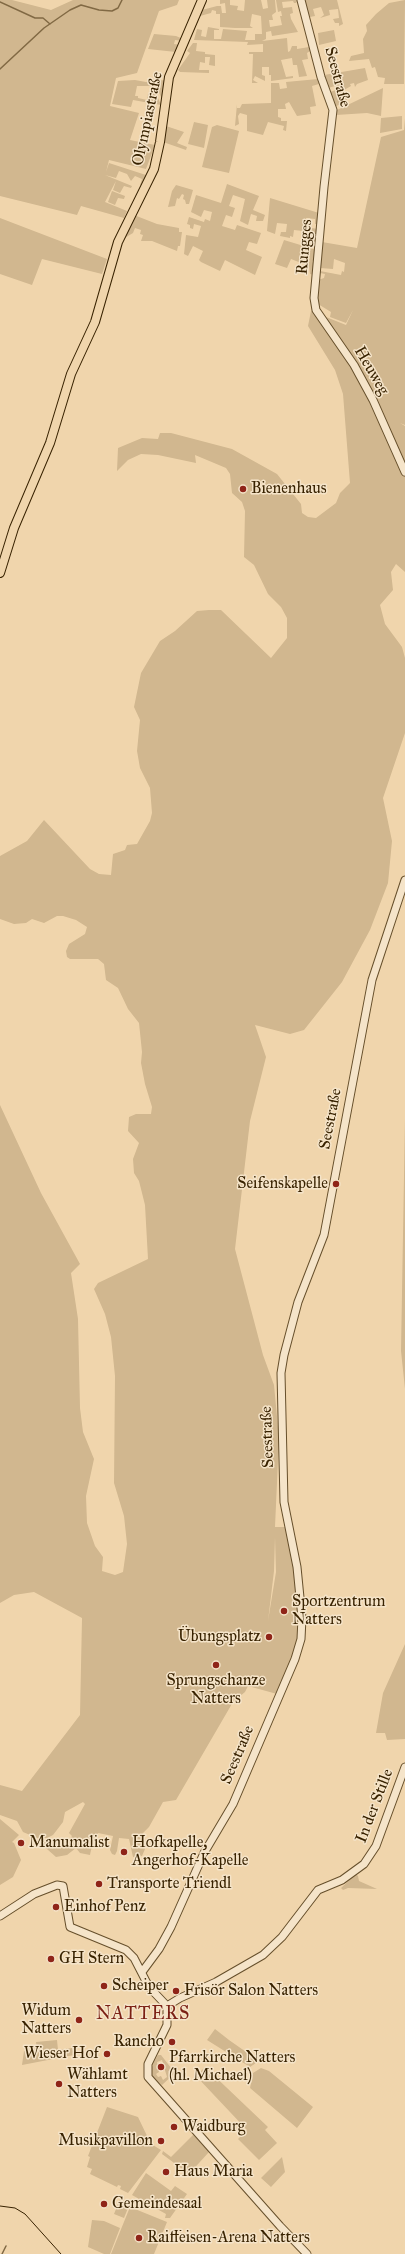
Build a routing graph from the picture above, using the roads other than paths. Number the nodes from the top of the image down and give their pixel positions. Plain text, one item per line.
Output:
1 (202, 0) edge
2 (301, 0) edge
3 (324, 188) joint
4 (316, 310) joint
5 (405, 472) edge
6 (0, 573) edge
7 (405, 880) edge
8 (405, 1767) edge
9 (0, 1916) edge
10 (142, 1972) junction
11 (168, 2006) junction
12 (306, 2254) edge

1 - 6 main road, Olympiastraße
2 - 3 street, Seestraße
3 - 4 street, Rungges
4 - 5 street, Heuweg
7 - 10 street, Seestraße
8 - 11 street, In der Stille
9 - 10 street
10 - 11 street
11 - 12 street

